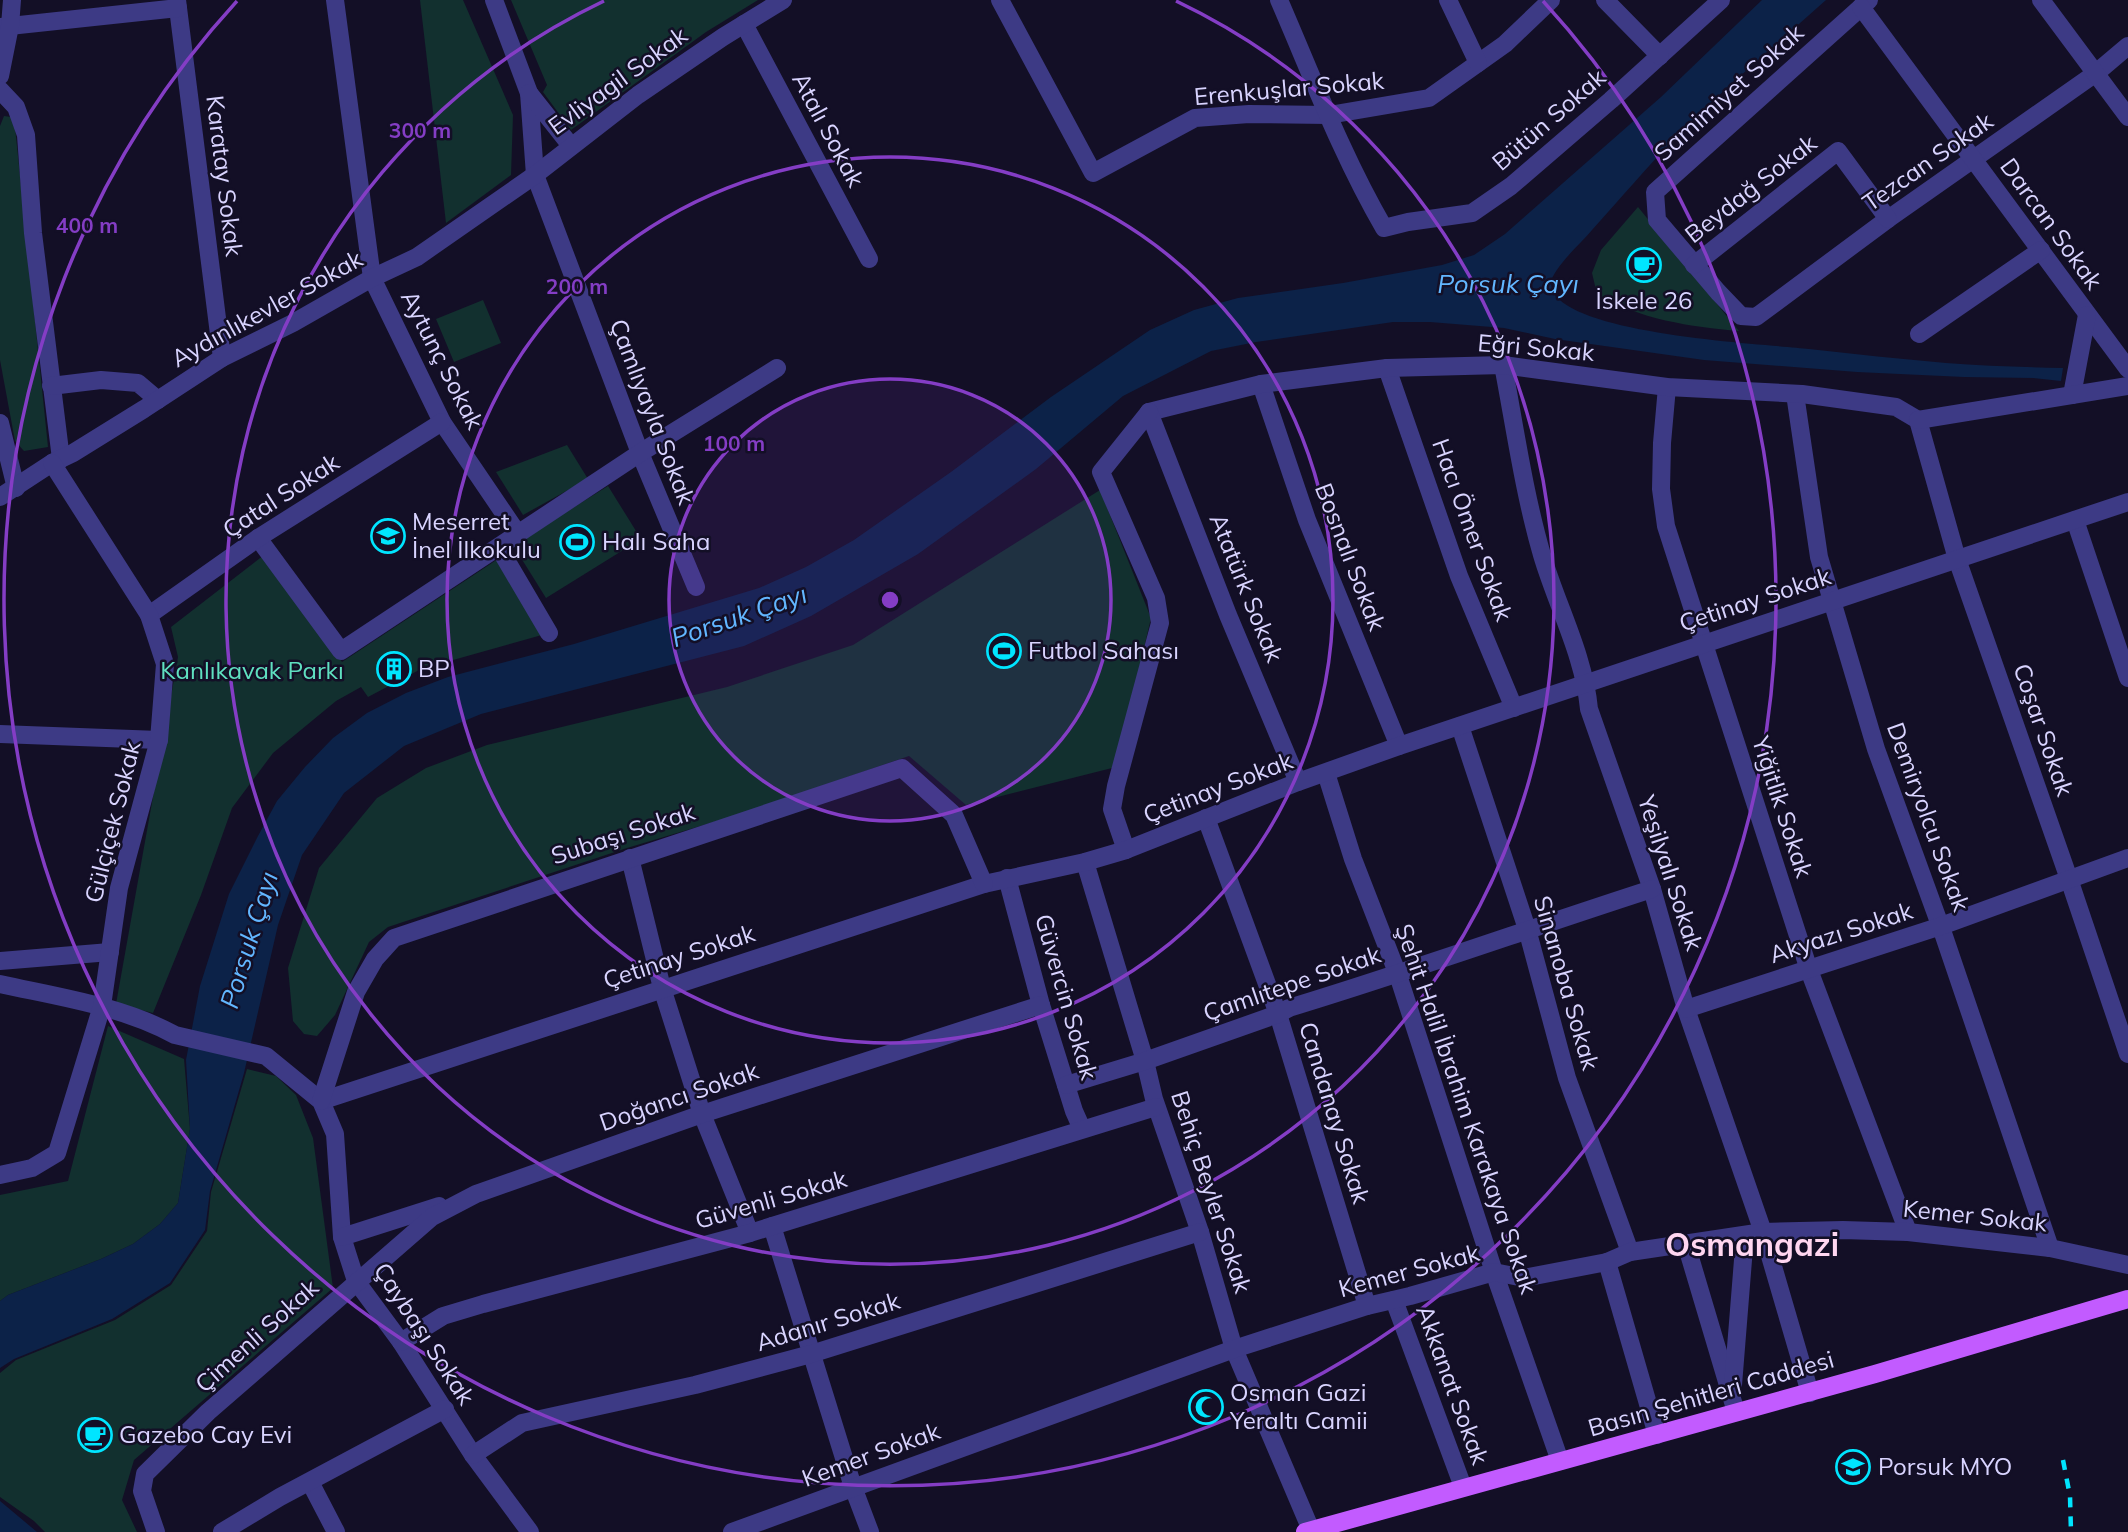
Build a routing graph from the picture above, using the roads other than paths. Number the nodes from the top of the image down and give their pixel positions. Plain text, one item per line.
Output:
1 (12, 0) edge
2 (335, 0) edge
3 (494, 0) edge
4 (783, 0) edge
5 (1000, 0) edge
6 (1279, 0) edge
7 (1448, 0) edge
8 (1551, 0) edge
9 (1605, 0) edge
10 (1721, 0) edge
11 (2041, 0) edge
12 (178, 4) edge
13 (1865, 4) edge
14 (744, 24) junction
15 (5, 27) edge
16 (2128, 46) edge
17 (1660, 56) junction
18 (1478, 63) junction
19 (2096, 73) junction
20 (0, 76) edge
21 (0, 90) edge
22 (529, 93) junction
23 (1329, 115) junction
24 (2128, 117) edge
25 (571, 146) junction
26 (554, 158) joint
27 (1974, 160) junction
28 (535, 175) junction
29 (1888, 219) junction
30 (2041, 250) junction
31 (869, 259) dead end
32 (1694, 265) junction
33 (372, 278) junction
34 (2087, 315) junction
35 (1756, 317) joint
36 (1919, 334) dead end
37 (222, 358) junction
38 (1503, 365) junction
39 (777, 368) dead end
40 (1387, 368) junction
41 (2128, 369) edge
42 (1261, 384) junction
43 (51, 386) junction
44 (2128, 386) edge
45 (1667, 387) junction
46 (1795, 394) junction
47 (2072, 395) junction
48 (158, 400) junction
49 (1149, 412) junction
50 (1918, 420) junction
51 (442, 422) junction
52 (0, 423) edge
53 (640, 453) junction
54 (56, 461) junction
55 (16, 488) junction
56 (0, 497) edge
57 (2128, 502) edge
58 (2075, 520) junction
59 (518, 534) junction
60 (258, 538) junction
61 (499, 548) junction
62 (1957, 559) junction
63 (696, 587) dead end
64 (1832, 600) junction
65 (149, 615) junction
66 (550, 633) dead end
67 (1704, 643) junction
68 (2128, 678) edge
69 (1587, 683) junction
70 (1514, 708) junction
71 (1460, 726) junction
72 (0, 734) edge
73 (159, 740) junction
74 (1399, 746) junction
75 (1325, 773) junction
76 (1298, 782) junction
77 (1206, 818) junction
78 (1126, 850) junction
79 (630, 858) junction
80 (2128, 858) edge
81 (1085, 862) junction
82 (1007, 877) junction
83 (2069, 879) junction
84 (984, 884) junction
85 (1652, 889) junction
86 (1941, 926) junction
87 (1527, 929) junction
88 (110, 952) junction
89 (0, 961) edge
90 (1809, 970) junction
91 (1398, 975) junction
92 (0, 984) edge
93 (662, 988) junction
94 (1041, 1004) junction
95 (102, 1006) junction
96 (1686, 1009) junction
97 (1278, 1014) junction
98 (2128, 1054) edge
99 (1145, 1061) junction
100 (1066, 1085) junction
101 (321, 1101) junction
102 (1156, 1107) junction
103 (702, 1114) junction
104 (1082, 1129) junction
105 (0, 1175) edge
106 (476, 1194) junction
107 (772, 1226) junction
108 (1200, 1232) junction
109 (1908, 1232) junction
110 (750, 1233) junction
111 (1754, 1234) junction
112 (342, 1237) junction
113 (1686, 1244) junction
114 (2050, 1248) junction
115 (1630, 1252) junction
116 (1607, 1262) junction
117 (2128, 1265) edge
118 (1494, 1272) junction
119 (356, 1281) junction
120 (2128, 1299) edge
121 (1394, 1300) junction
122 (1367, 1306) junction
123 (401, 1342) junction
124 (1234, 1349) junction
125 (811, 1354) junction
126 (1810, 1392) junction
127 (1734, 1404) junction
128 (445, 1409) junction
129 (1657, 1435) junction
130 (473, 1455) junction
131 (1560, 1461) junction
132 (310, 1482) junction
133 (853, 1487) junction
134 (1463, 1487) junction
135 (1308, 1531) edge
136 (156, 1532) edge
137 (222, 1532) edge
138 (336, 1532) edge
139 (530, 1532) edge
140 (732, 1532) edge
141 (870, 1532) edge

1 - 15 street
2 - 33 street, Aytunç Sokak
3 - 22 street
4 - 14 street, Evliyagil Sokak
5 - 23 street, Erenkuşlar Sokak
6 - 23 street
7 - 18 street
8 - 18 street, Erenkuşlar Sokak
9 - 17 street
10 - 17 street, Bütün Sokak
11 - 19 street
12 - 15 street
12 - 37 street, Karatay Sokak
13 - 27 street, Darcan Sokak
13 - 32 street, Samimiyet Sokak
14 - 25 street, Evliyagil Sokak
14 - 31 street, Atalı Sokak
15 - 20 street
16 - 19 street, Tezcan Sokak
17 - 23 street, Bütün Sokak
18 - 23 street, Erenkuşlar Sokak
19 - 24 street
19 - 27 street, Tezcan Sokak
21 - 43 street
22 - 25 street
22 - 28 street, Çamlıyayla Sokak
25 - 26 street, Evliyagil Sokak
26 - 28 street, Aydınlıkevler Sokak
27 - 29 street, Tezcan Sokak
27 - 30 street, Darcan Sokak
28 - 33 street, Aydınlıkevler Sokak
28 - 53 street, Çamlıyayla Sokak
29 - 32 street, Beydağ Sokak
29 - 35 street, Tezcan Sokak
30 - 34 street, Darcan Sokak
30 - 36 street
32 - 35 street, Samimiyet Sokak
33 - 37 street, Aydınlıkevler Sokak
33 - 51 street, Aytunç Sokak
34 - 41 street, Darcan Sokak
34 - 47 street
37 - 48 street, Aydınlıkevler Sokak
38 - 40 street, Eğri Sokak
38 - 45 street, Eğri Sokak
38 - 69 street, Yeşilyalı Sokak
39 - 53 street
40 - 42 street, Eğri Sokak
40 - 70 street, Hacı Ömer Sokak
42 - 49 street, Eğri Sokak
42 - 74 street, Bosnalı Sokak
43 - 48 street
43 - 54 street
44 - 47 street
45 - 46 street, Eğri Sokak
45 - 67 street, Yiğitlik Sokak
46 - 50 street, Eğri Sokak
46 - 64 street, Demiryolcu Sokak
47 - 50 street
48 - 54 street, Aydınlıkevler Sokak
49 - 76 street, Atatürk Sokak
49 - 78 street
50 - 62 street, Coşar Sokak
51 - 59 street, Aytunç Sokak
51 - 60 street, Çatal Sokak
52 - 55 street
53 - 59 street
53 - 63 street, Çamlıyayla Sokak
54 - 55 street, Aydınlıkevler Sokak
54 - 65 street, Gülçiçek Sokak
55 - 56 street, Aydınlıkevler Sokak
57 - 58 street, Çetinay Sokak
58 - 62 street, Çetinay Sokak
58 - 68 street
59 - 61 street
60 - 61 street
60 - 65 street, Çatal Sokak
61 - 66 street
62 - 64 street, Çetinay Sokak
62 - 83 street, Coşar Sokak
64 - 67 street, Çetinay Sokak
64 - 86 street, Demiryolcu Sokak
65 - 73 street, Gülçiçek Sokak
67 - 69 street, Çetinay Sokak
67 - 90 street, Yiğitlik Sokak
69 - 70 street, Çetinay Sokak
69 - 85 street, Yeşilyalı Sokak
70 - 71 street, Çetinay Sokak
71 - 74 street, Çetinay Sokak
71 - 87 street, Sinanoba Sokak
72 - 73 street
73 - 88 street, Gülçiçek Sokak
74 - 75 street, Çetinay Sokak
75 - 76 street, Çetinay Sokak
75 - 91 street, Şehit Halil İbrahim Karakaya Sokak
76 - 77 street, Çetinay Sokak
77 - 78 street, Çetinay Sokak
77 - 97 street, Candanay Sokak
78 - 81 street, Çetinay Sokak
79 - 84 street, Subaşı Sokak
79 - 93 street
79 - 101 street, Subaşı Sokak
80 - 83 street, Akyazı Sokak
81 - 82 street, Çetinay Sokak
81 - 99 street, Behiç Beyler Sokak
82 - 84 street, Çetinay Sokak
82 - 94 street, Güvercin Sokak
83 - 86 street, Akyazı Sokak
83 - 98 street, Coşar Sokak
84 - 93 street, Çetinay Sokak
85 - 87 street, Çamlıtepe Sokak
85 - 96 street, Yeşilyalı Sokak
86 - 90 street, Akyazı Sokak
86 - 114 street, Demiryolcu Sokak
87 - 91 street, Çamlıtepe Sokak
87 - 115 street, Sinanoba Sokak
88 - 89 street
88 - 95 street, Gülçiçek Sokak
90 - 96 street, Akyazı Sokak
90 - 109 street, Yiğitlik Sokak
91 - 97 street, Çamlıtepe Sokak
91 - 118 street, Şehit Halil İbrahim Karakaya Sokak
92 - 95 street
93 - 101 street, Çetinay Sokak
93 - 103 street
94 - 100 street, Güvercin Sokak
94 - 103 street, Doğancı Sokak
95 - 101 street
95 - 105 street, Gülçiçek Sokak
96 - 111 street, Yeşilyalı Sokak
97 - 99 street, Çamlıtepe Sokak
97 - 122 street, Candanay Sokak
99 - 100 street, Çamlıtepe Sokak
99 - 102 street, Behiç Beyler Sokak
100 - 104 street, Güvercin Sokak
101 - 112 street, Çaybaşı Sokak
102 - 104 street, Güvenli Sokak
102 - 108 street, Behiç Beyler Sokak
103 - 106 street, Doğancı Sokak
103 - 110 street
104 - 107 street, Güvenli Sokak
106 - 112 street
106 - 119 street, Doğancı Sokak
107 - 110 street, Güvenli Sokak
107 - 125 street
108 - 124 street, Behiç Beyler Sokak
108 - 125 street, Adanır Sokak
109 - 111 street, Kemer Sokak
109 - 114 street, Kemer Sokak
110 - 123 street, Güvenli Sokak
111 - 113 street, Kemer Sokak
111 - 126 street, Yeşilyalı Sokak
111 - 127 street
112 - 119 street, Çaybaşı Sokak
113 - 115 street, Kemer Sokak
113 - 127 street
114 - 117 street, Kemer Sokak
115 - 116 street, Kemer Sokak
116 - 118 street, Kemer Sokak
116 - 129 street
118 - 121 street, Kemer Sokak
118 - 131 street, Şehit Halil İbrahim Karakaya Sokak
119 - 123 street, Çaybaşı Sokak
119 - 136 street, Çimenli Sokak
120 - 126 main road, Basın Şehitleri Caddesi
121 - 122 street, Kemer Sokak
121 - 134 street, Akkanat Sokak
122 - 124 street, Kemer Sokak
123 - 128 street, Çaybaşı Sokak
124 - 133 street, Kemer Sokak
124 - 135 street, Behiç Beyler Sokak
125 - 130 street, Adanır Sokak
125 - 133 street
126 - 127 main road, Basın Şehitleri Caddesi
127 - 129 main road, Basın Şehitleri Caddesi
128 - 130 street, Çaybaşı Sokak
128 - 132 street
129 - 131 main road, Basın Şehitleri Caddesi
130 - 139 street, Çaybaşı Sokak
131 - 134 main road, Basın Şehitleri Caddesi
132 - 137 street
132 - 138 street
133 - 140 street, Kemer Sokak
133 - 141 street
134 - 135 main road, Basın Şehitleri Caddesi

